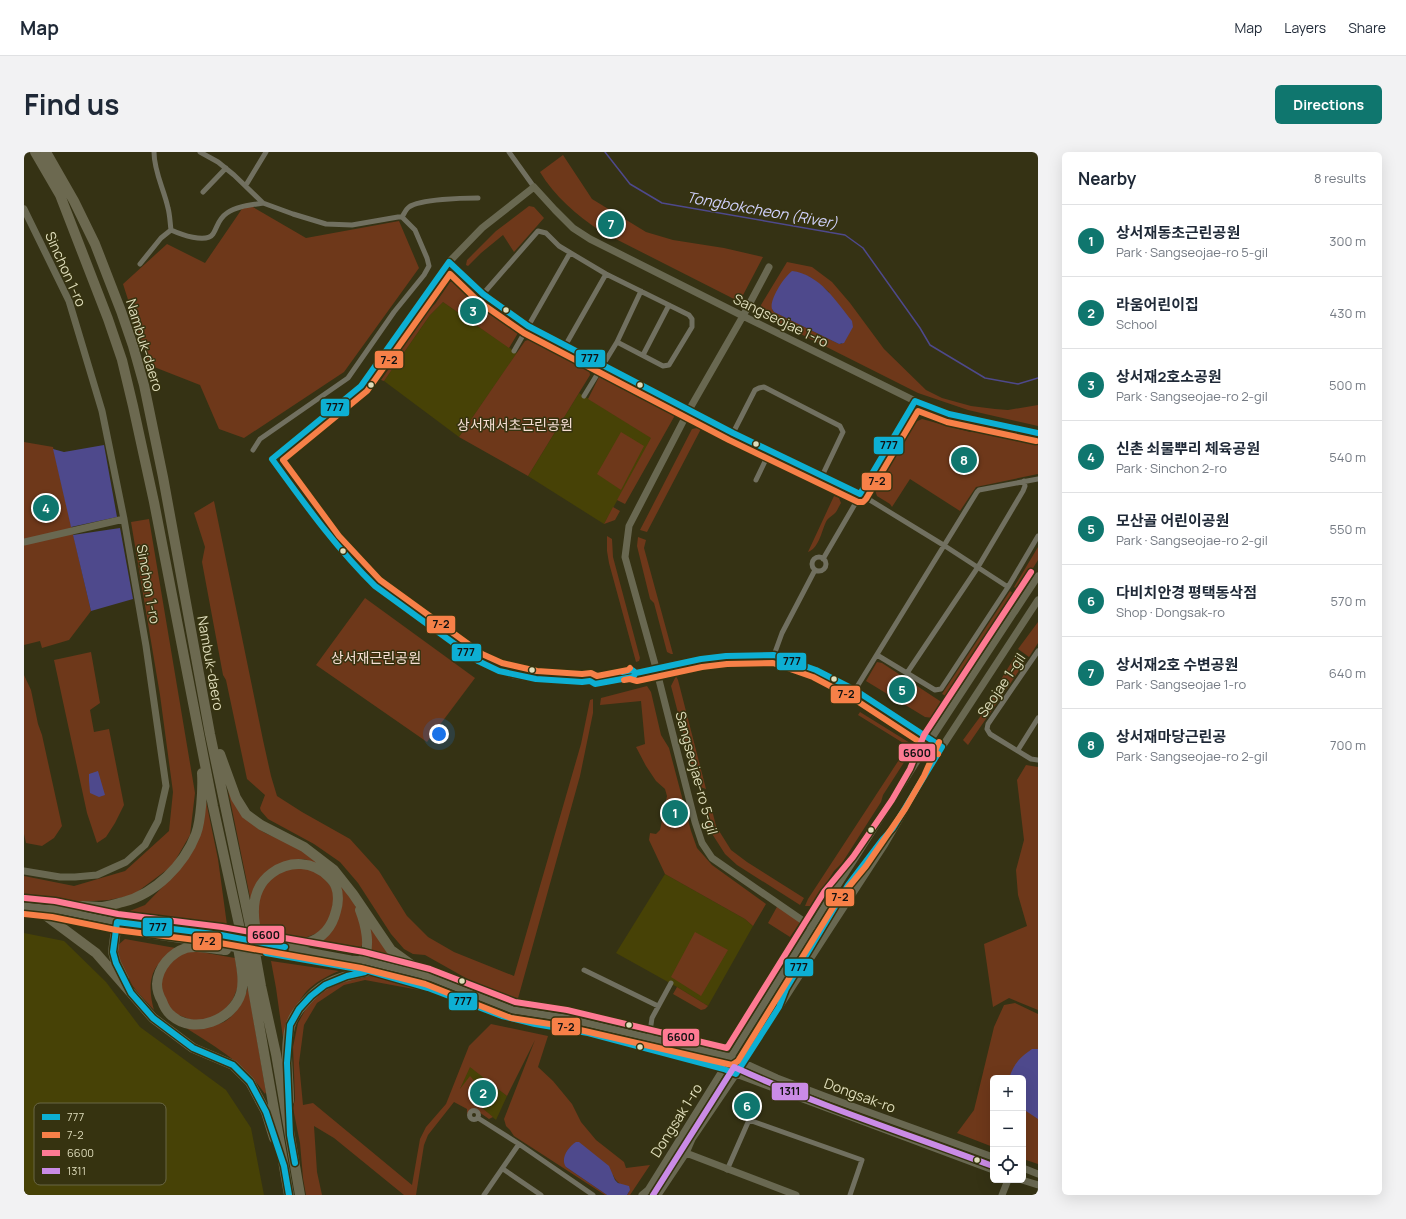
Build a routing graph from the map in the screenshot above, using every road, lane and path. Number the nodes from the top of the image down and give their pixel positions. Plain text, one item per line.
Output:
1 (29, 152) edge
2 (35, 152) edge
3 (154, 152) edge
4 (200, 152) edge
5 (266, 152) edge
6 (509, 152) edge
7 (47, 154) edge
8 (226, 168) junction
9 (46, 172) junction
10 (246, 185) junction
11 (534, 187) junction
12 (203, 192) dead end
13 (478, 198) dead end
14 (263, 203) junction
15 (24, 209) edge
16 (402, 218) junction
17 (27, 223) edge
18 (171, 230) junction
19 (570, 253) junction
20 (450, 262) junction
21 (140, 264) dead end
22 (769, 267) dead end
23 (606, 274) junction
24 (641, 291) junction
25 (483, 294) junction
26 (669, 305) junction
27 (743, 316) junction
28 (528, 326) junction
29 (616, 342) junction
30 (565, 346) junction
31 (514, 351) dead end
32 (643, 355) junction
33 (603, 366) junction
34 (584, 396) dead end
35 (915, 401) junction
36 (689, 410) junction
37 (734, 433) junction
38 (1038, 433) edge
39 (253, 450) dead end
40 (770, 451) junction
41 (822, 476) junction
42 (1038, 479) edge
43 (756, 480) dead end
44 (1024, 481) junction
45 (860, 494) junction
46 (124, 519) junction
47 (1038, 536) edge
48 (24, 542) edge
49 (945, 546) junction
50 (823, 559) junction
51 (978, 567) junction
52 (815, 570) junction
53 (1038, 576) edge
54 (1008, 586) junction
55 (1038, 600) edge
56 (1038, 651) edge
57 (774, 655) junction
58 (877, 655) junction
59 (1032, 660) junction
60 (1038, 664) edge
61 (656, 668) junction
62 (907, 673) junction
63 (855, 690) junction
64 (1038, 718) edge
65 (210, 734) junction
66 (931, 740) junction
67 (200, 741) junction
68 (942, 747) junction
69 (1018, 750) junction
70 (1038, 760) edge
71 (24, 871) edge
72 (232, 894) junction
73 (353, 894) junction
74 (24, 906) edge
75 (49, 912) junction
76 (24, 913) edge
77 (116, 926) junction
78 (812, 927) junction
79 (226, 948) junction
80 (266, 948) junction
81 (362, 960) junction
82 (351, 967) junction
83 (584, 970) dead end
84 (369, 971) junction
85 (427, 976) junction
86 (671, 983) dead end
87 (131, 993) junction
88 (658, 1006) junction
89 (268, 1014) junction
90 (649, 1038) junction
91 (731, 1057) junction
92 (744, 1062) junction
93 (724, 1069) junction
94 (736, 1074) junction
95 (478, 1118) dead end
96 (290, 1135) junction
97 (519, 1144) junction
98 (686, 1153) junction
99 (990, 1156) edge
100 (284, 1166) junction
101 (503, 1169) junction
102 (990, 1169) edge
103 (1026, 1169) edge
104 (727, 1170) junction
105 (1038, 1174) edge
106 (1026, 1181) edge
107 (1007, 1183) edge
108 (1038, 1185) edge
109 (533, 1189) junction
110 (289, 1195) edge
111 (300, 1195) edge
112 (484, 1195) edge
113 (529, 1195) edge
114 (541, 1195) edge
115 (593, 1195) edge
116 (642, 1195) edge
117 (658, 1195) edge
118 (796, 1195) edge
119 (850, 1195) edge
120 (1002, 1195) edge

1 - 9 highway
2 - 9 highway, Nambuk-daero
3 - 18 street
4 - 8 street
5 - 10 street
6 - 11 street
7 - 65 highway, Nambuk-daero
8 - 10 street
8 - 12 street
9 - 67 highway, Nambuk-daero
10 - 14 street
11 - 20 street
11 - 27 street, Sangseojae 1-ro
13 - 16 street
14 - 16 street
14 - 18 street
15 - 17 street, Sinchon 1-ro
16 - 39 street
17 - 46 street, Sinchon 1-ro
18 - 21 street
19 - 23 street
19 - 25 street
19 - 28 street
20 - 25 street
20 - 61 street
22 - 27 street, Sangseojae-ro 5-gil
23 - 24 street
23 - 30 street
24 - 26 street
24 - 29 street
25 - 28 street
26 - 32 street
26 - 32 street
27 - 35 street, Sangseojae 1-ro
27 - 36 street, Sangseojae-ro 5-gil
28 - 30 street
28 - 31 street
29 - 32 street
29 - 33 street
30 - 33 street
33 - 34 street
33 - 36 street
35 - 38 street, Sangseojae 1-ro
35 - 45 street
36 - 37 street
36 - 61 street, Sangseojae-ro 5-gil
37 - 40 street
37 - 41 street
40 - 41 street
40 - 43 street
41 - 45 street
42 - 44 street
44 - 49 street
44 - 51 street
45 - 49 street
45 - 50 street
46 - 48 street
46 - 71 street, Sinchon 1-ro
47 - 54 street
49 - 51 street
49 - 58 street
50 - 52 street
50 - 52 street
51 - 54 street
51 - 62 street
52 - 57 street
53 - 66 street, Dongsak 1-ro
54 - 62 street
55 - 68 street, Dongsak 1-ro
56 - 59 street, Seojae 1-gil
57 - 61 street
57 - 63 street
58 - 62 street
58 - 63 street
59 - 60 street
59 - 69 street, Seojae 1-gil
61 - 78 street, Sangseojae-ro 5-gil
63 - 66 street
64 - 69 street
65 - 73 highway
65 - 89 highway, Nambuk-daero
66 - 68 street
66 - 78 street, Dongsak 1-ro
67 - 72 highway, Nambuk-daero
67 - 75 highway
68 - 92 street, Dongsak 1-ro
69 - 70 street
72 - 79 highway
72 - 100 highway, Nambuk-daero
73 - 81 highway
73 - 85 highway
74 - 75 street, Dongsak-ro
75 - 76 street, Dongsak-ro
75 - 77 street, Dongsak-ro
75 - 87 highway
77 - 79 street, Dongsak-ro
77 - 80 street, Dongsak-ro, bridge
77 - 87 highway
78 - 91 street, Dongsak 1-ro
79 - 80 street, Dongsak-ro, bridge
80 - 81 street, Dongsak-ro
80 - 82 street, Dongsak-ro
80 - 89 highway
81 - 82 highway
81 - 85 street, Dongsak-ro
82 - 84 street, Dongsak-ro
83 - 88 street
84 - 93 street, Dongsak-ro
84 - 96 highway
85 - 90 street, Dongsak-ro
86 - 88 street
87 - 100 highway
88 - 90 street
89 - 96 highway, Nambuk-daero
90 - 91 street, Dongsak-ro
91 - 92 street, Dongsak-ro
91 - 93 street, Dongsak 1-ro
92 - 94 street, Dongsak 1-ro
92 - 99 street, Dongsak-ro
93 - 94 street, Dongsak-ro
93 - 116 street, Dongsak 1-ro
94 - 98 street, Dongsak 1-ro
94 - 102 street, Dongsak-ro
95 - 97 street
96 - 111 highway, Nambuk-daero
97 - 101 street
97 - 115 street
98 - 104 street
98 - 117 street, Dongsak 1-ro
100 - 110 highway, Nambuk-daero
101 - 109 street
101 - 112 street
103 - 105 street
104 - 118 street
104 - 119 street
106 - 108 street
107 - 120 street
109 - 113 street
109 - 114 street

